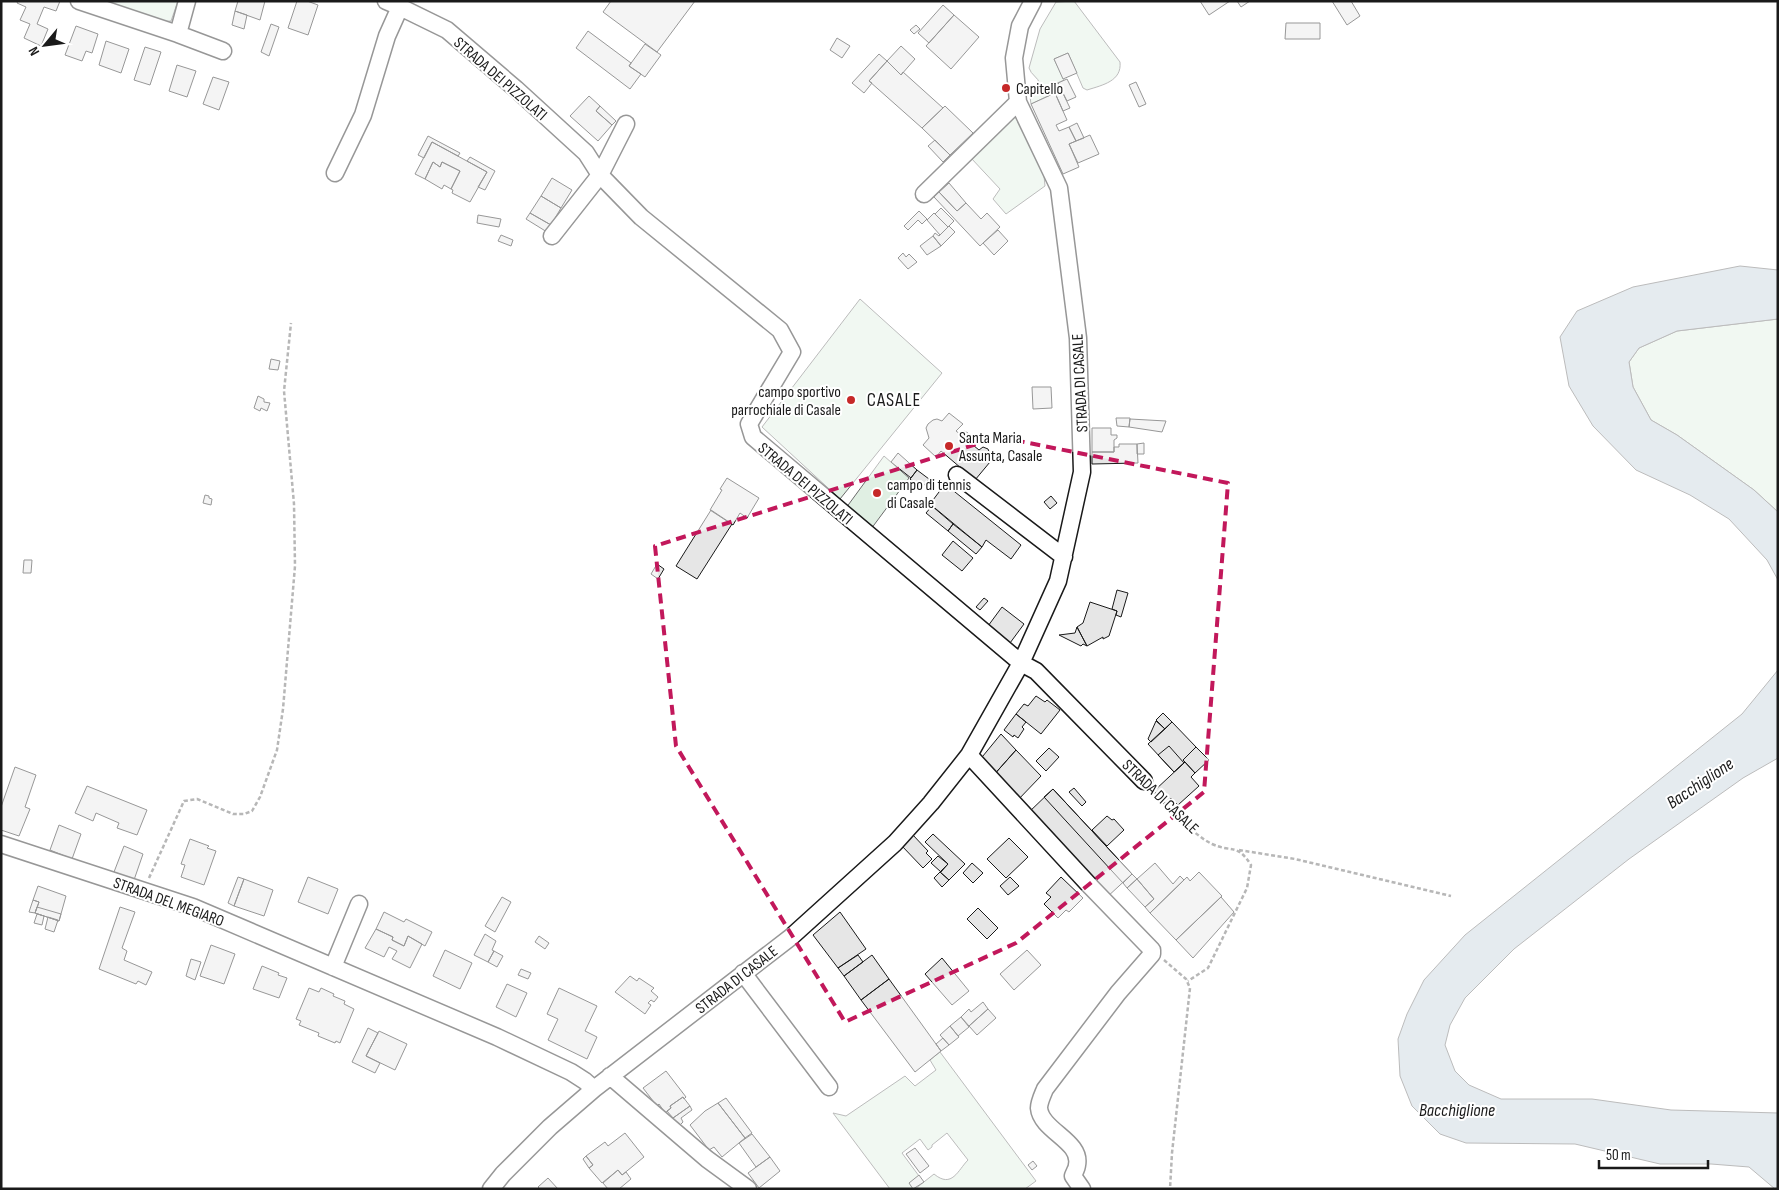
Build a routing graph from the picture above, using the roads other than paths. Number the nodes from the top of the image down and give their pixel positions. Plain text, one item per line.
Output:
1 (79, 1) edge
2 (188, 1) edge
3 (1034, 1) edge
4 (393, 4) edge
5 (178, 34) junction
6 (223, 51) dead end
7 (1018, 102) junction
8 (626, 124) dead end
9 (335, 172) dead end
10 (600, 175) junction
11 (924, 194) dead end
12 (552, 236) dead end
13 (957, 476) dead end
14 (1064, 557) junction
15 (1022, 663) junction
16 (969, 755) junction
17 (1144, 781) road end
18 (1, 844) edge
19 (358, 904) dead end
20 (333, 967) junction
21 (743, 974) junction
22 (610, 1076) junction
23 (829, 1088) dead end
24 (594, 1089) junction
25 (491, 1189) edge
26 (748, 1189) edge
27 (1082, 1189) edge

1 - 5 street
2 - 5 street
3 - 7 street, STRADA DI CASALE
4 - 9 street
4 - 10 street, STRADA DEI PIZZOLATI
5 - 6 street
7 - 11 street
7 - 14 street, STRADA DI CASALE
8 - 10 street
10 - 12 street
10 - 15 street, STRADA DEI PIZZOLATI
13 - 14 street
14 - 15 street, STRADA DI CASALE
15 - 16 street, STRADA DI CASALE
15 - 17 street, STRADA DI CASALE
16 - 21 street, STRADA DI CASALE
16 - 27 street
18 - 20 street, STRADA DEL MEGIARO
19 - 20 street
20 - 24 street, STRADA DEL MEGIARO
21 - 22 street, STRADA DI CASALE
21 - 23 street
22 - 24 street, STRADA DI CASALE
22 - 26 street
24 - 25 street, STRADA DI CASALE

